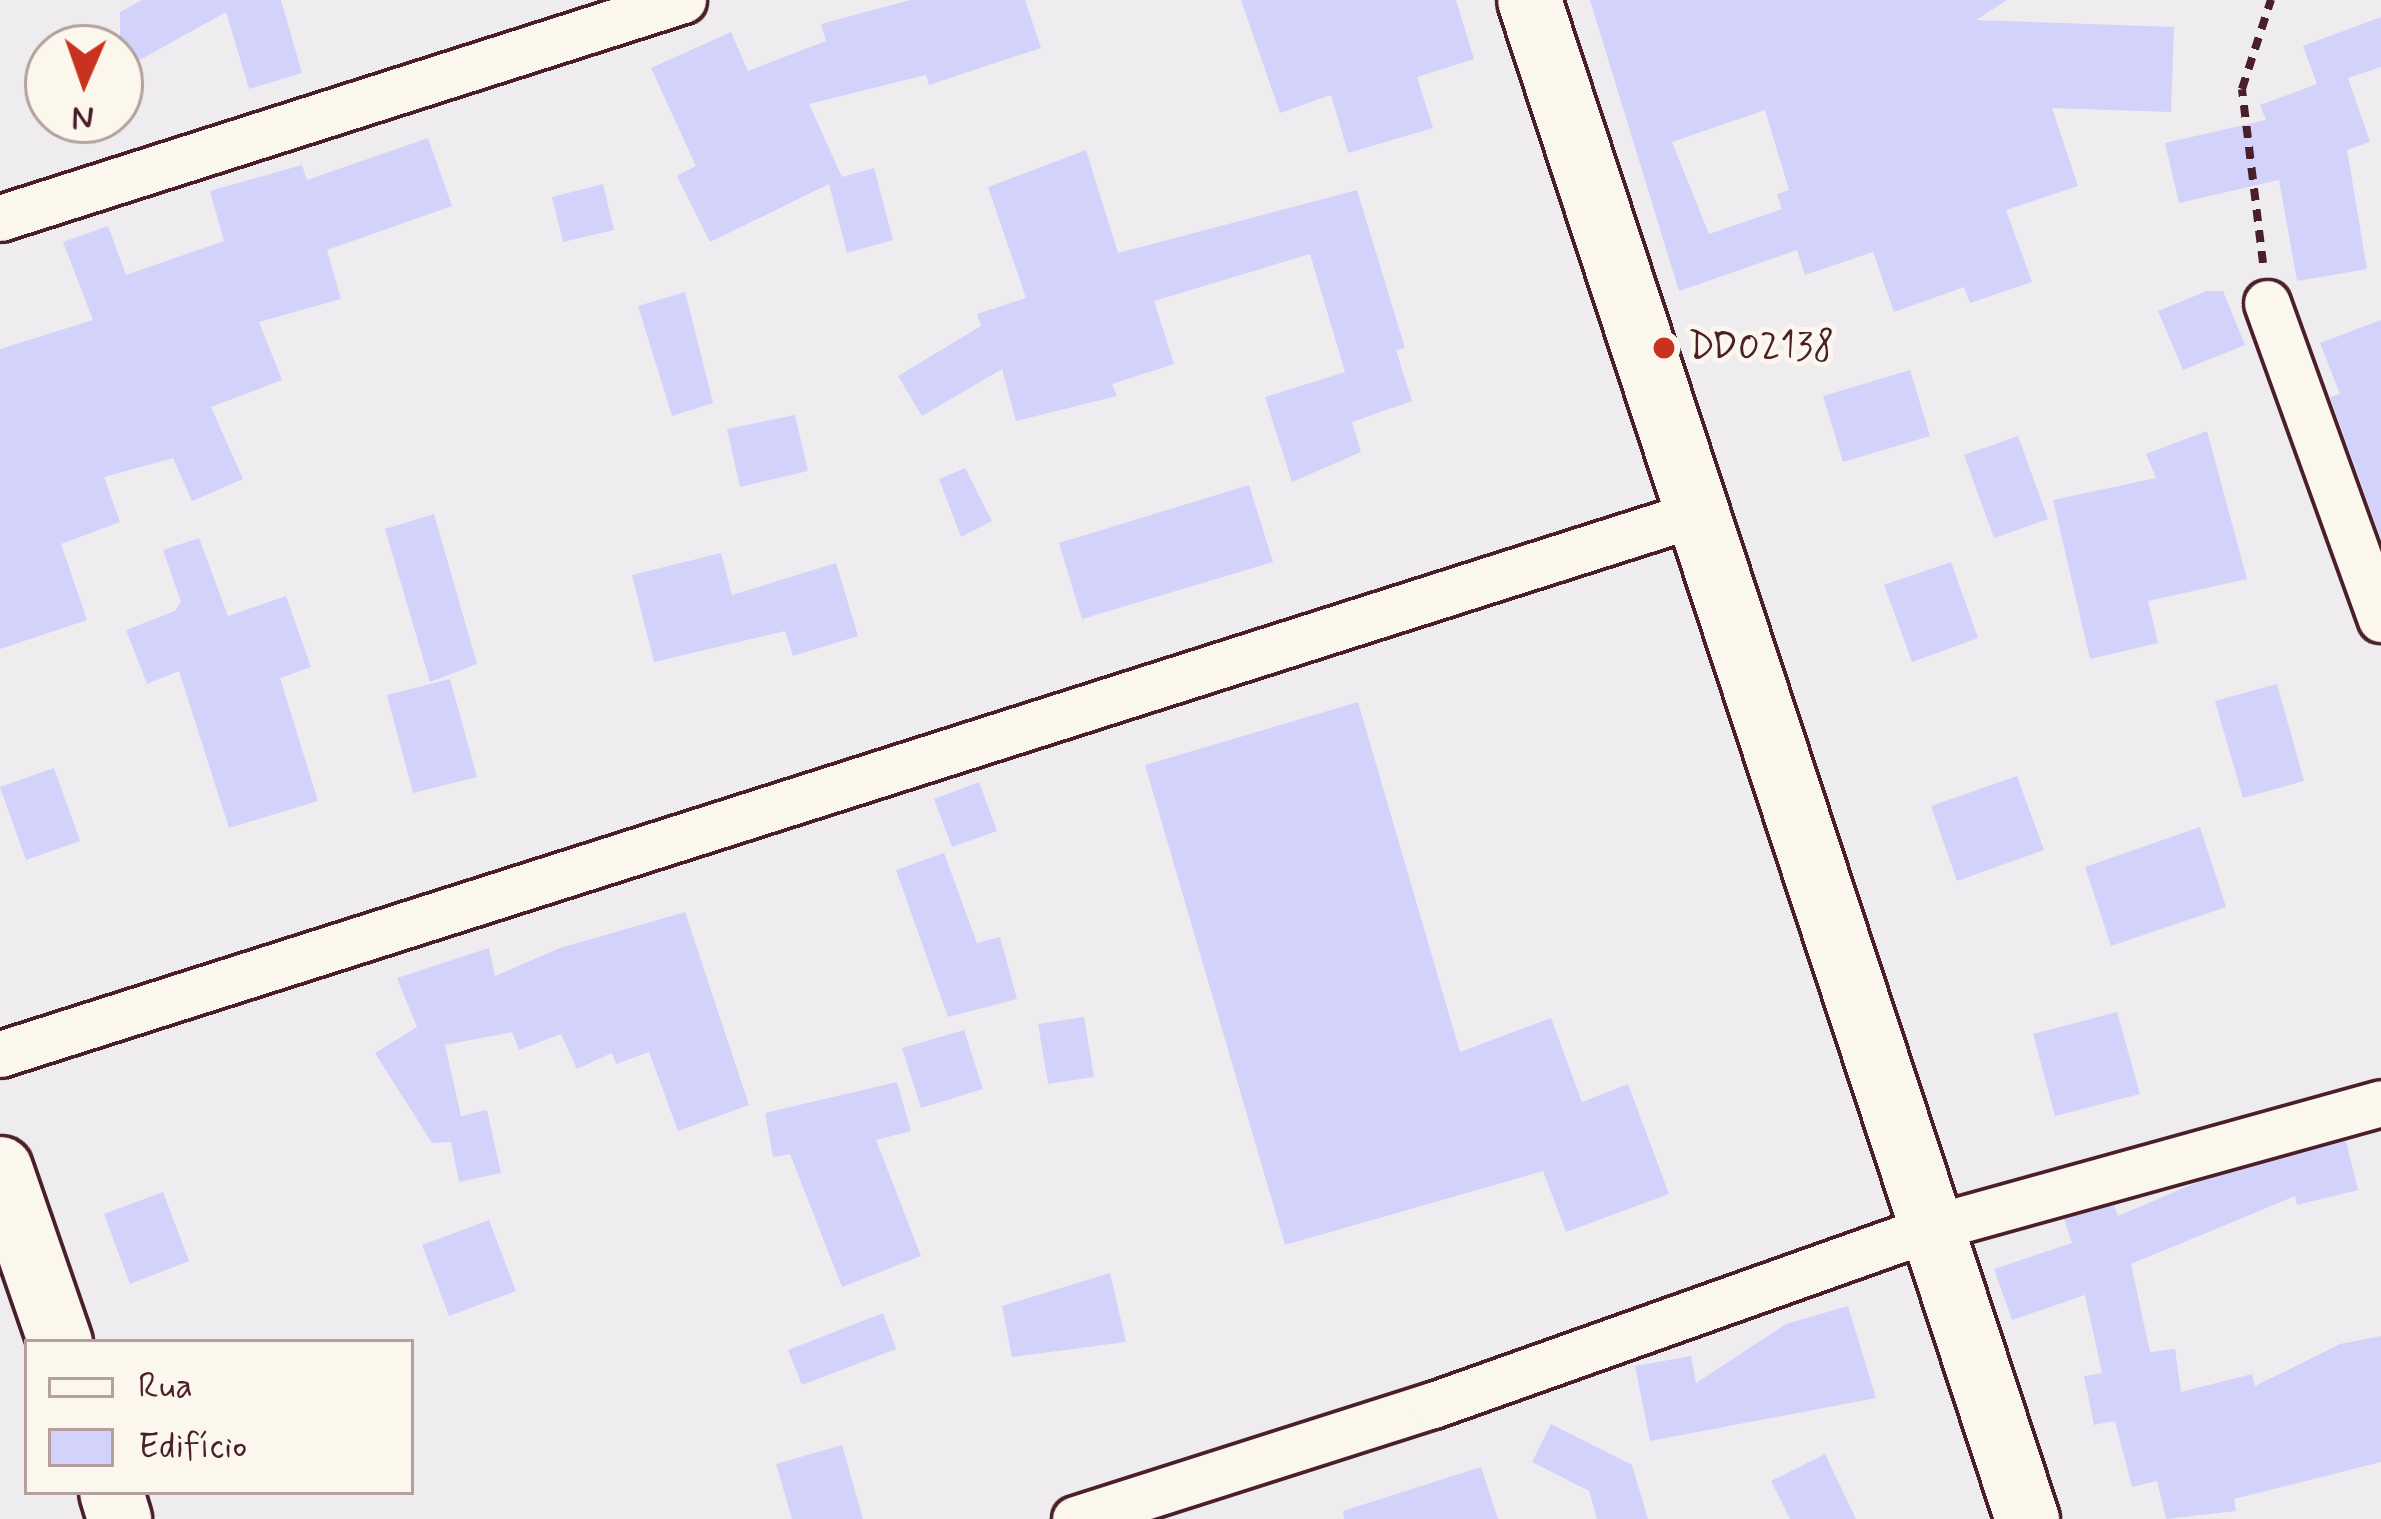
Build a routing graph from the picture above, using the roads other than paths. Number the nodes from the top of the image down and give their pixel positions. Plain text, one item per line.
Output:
1 (683, 0) edge
2 (1529, 0) edge
3 (0, 218) edge
4 (2267, 303) road end
5 (1692, 515) junction
6 (2381, 619) edge
7 (0, 1054) edge
8 (2381, 1103) edge
9 (0, 1168) edge
10 (1931, 1228) junction
11 (59, 1339) edge
12 (1075, 1519) edge
13 (2027, 1519) edge

1 - 3 street
2 - 5 main road
4 - 6 street
5 - 7 street
5 - 10 main road
8 - 10 street
9 - 11 main road
10 - 12 street
10 - 13 main road

